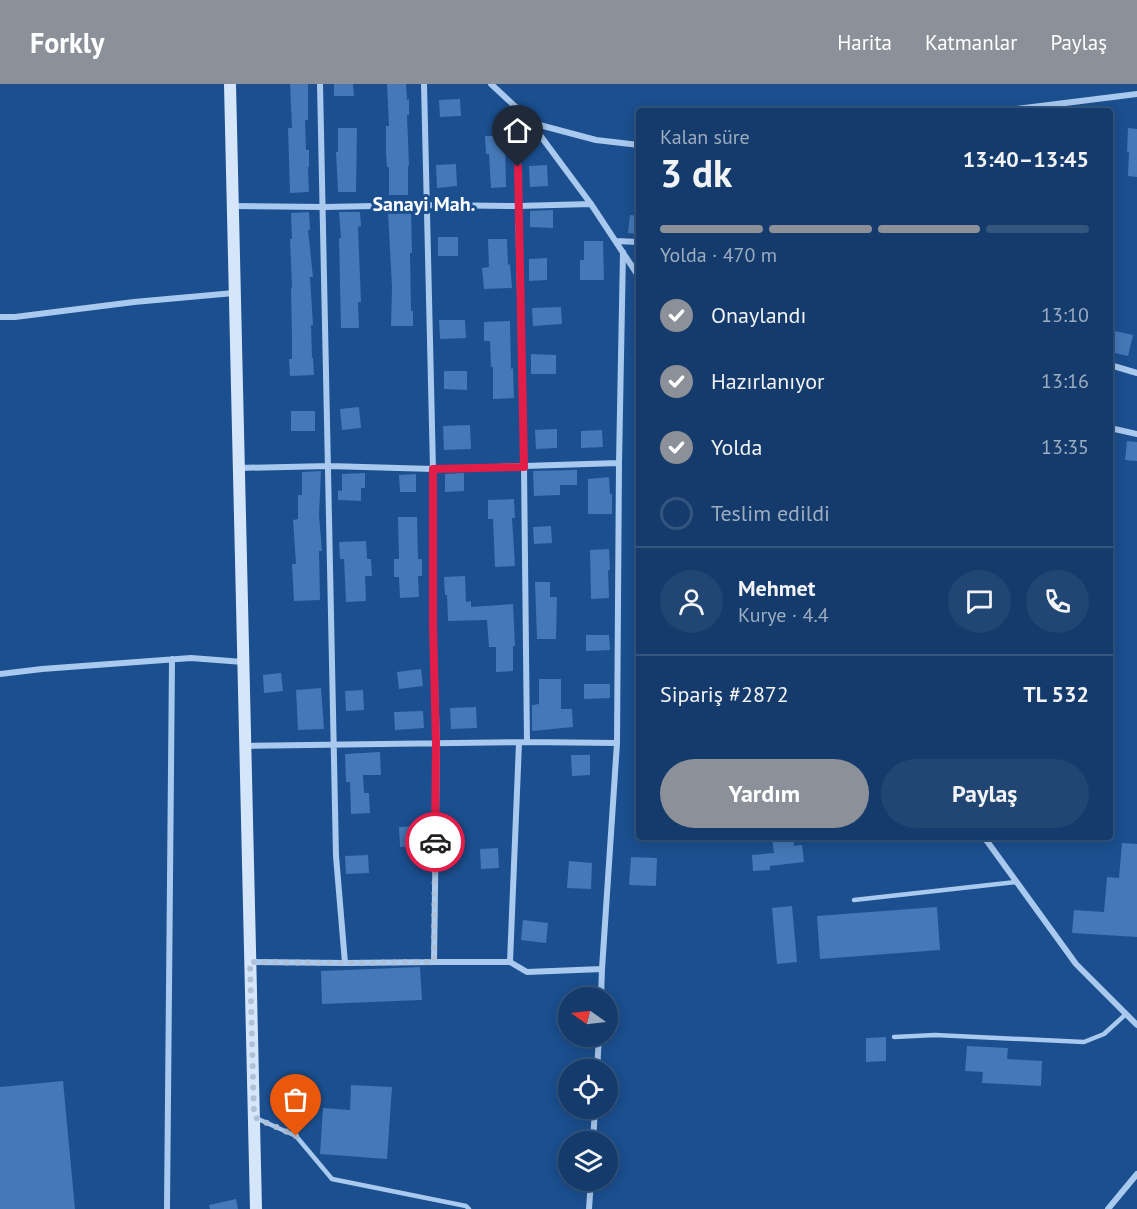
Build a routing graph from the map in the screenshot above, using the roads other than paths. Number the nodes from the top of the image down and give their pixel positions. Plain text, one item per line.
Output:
1 (230, 84) edge
2 (320, 84) edge
3 (424, 84) edge
4 (491, 84) edge
5 (1137, 94) edge
6 (1025, 108) edge
7 (518, 109) junction
8 (531, 123) junction
9 (636, 145) edge
10 (591, 204) junction
11 (426, 205) junction
12 (233, 206) junction
13 (518, 206) junction
14 (324, 207) junction
15 (616, 241) junction
16 (636, 242) edge
17 (623, 252) junction
18 (636, 272) edge
19 (235, 293) junction
20 (0, 318) edge
21 (1113, 366) edge
22 (1137, 373) edge
23 (1113, 429) edge
24 (1137, 434) edge
25 (619, 463) junction
26 (329, 466) junction
27 (524, 467) junction
28 (239, 468) junction
29 (433, 469) junction
30 (172, 659) junction
31 (243, 662) junction
32 (0, 674) edge
33 (519, 742) junction
34 (527, 742) junction
35 (617, 743) junction
36 (436, 744) junction
37 (335, 745) junction
38 (245, 746) junction
39 (986, 840) edge
40 (1016, 882) junction
41 (854, 900) dead end
42 (250, 962) junction
43 (434, 962) junction
44 (510, 962) junction
45 (345, 963) junction
46 (602, 969) junction
47 (601, 987) edge
48 (1126, 1014) junction
49 (1137, 1025) edge
50 (894, 1036) dead end
51 (254, 1117) junction
52 (1137, 1174) edge
53 (590, 1191) edge
54 (167, 1209) edge
55 (256, 1209) edge
56 (468, 1209) edge
57 (589, 1209) edge
58 (1108, 1209) edge

1 - 12 main road
2 - 14 street
3 - 11 street
4 - 7 street
5 - 6 street
7 - 8 street
7 - 13 street
8 - 9 street
8 - 10 street
10 - 13 street
10 - 15 street
11 - 13 street
11 - 14 street
11 - 29 street
12 - 14 street
12 - 19 main road
13 - 27 street
14 - 26 street
15 - 16 street
15 - 17 street
17 - 18 street
17 - 25 street
19 - 20 street
19 - 28 main road
21 - 22 street
23 - 24 street
25 - 27 street
25 - 35 street
26 - 28 street
26 - 29 street
26 - 37 street
27 - 29 street
27 - 34 street
28 - 31 main road
29 - 36 street
30 - 31 street
30 - 32 street
30 - 54 street
31 - 38 main road
33 - 34 street
33 - 36 street
33 - 44 street
34 - 35 street
35 - 46 street
36 - 37 street
36 - 43 street
37 - 38 street
37 - 45 street
38 - 42 main road
39 - 40 street
40 - 41 lane
40 - 48 street
42 - 45 street
42 - 51 main road
43 - 44 street
43 - 45 street
44 - 46 street
46 - 47 street
48 - 49 street
48 - 50 lane
51 - 55 main road
51 - 56 lane
52 - 58 street
53 - 57 street

